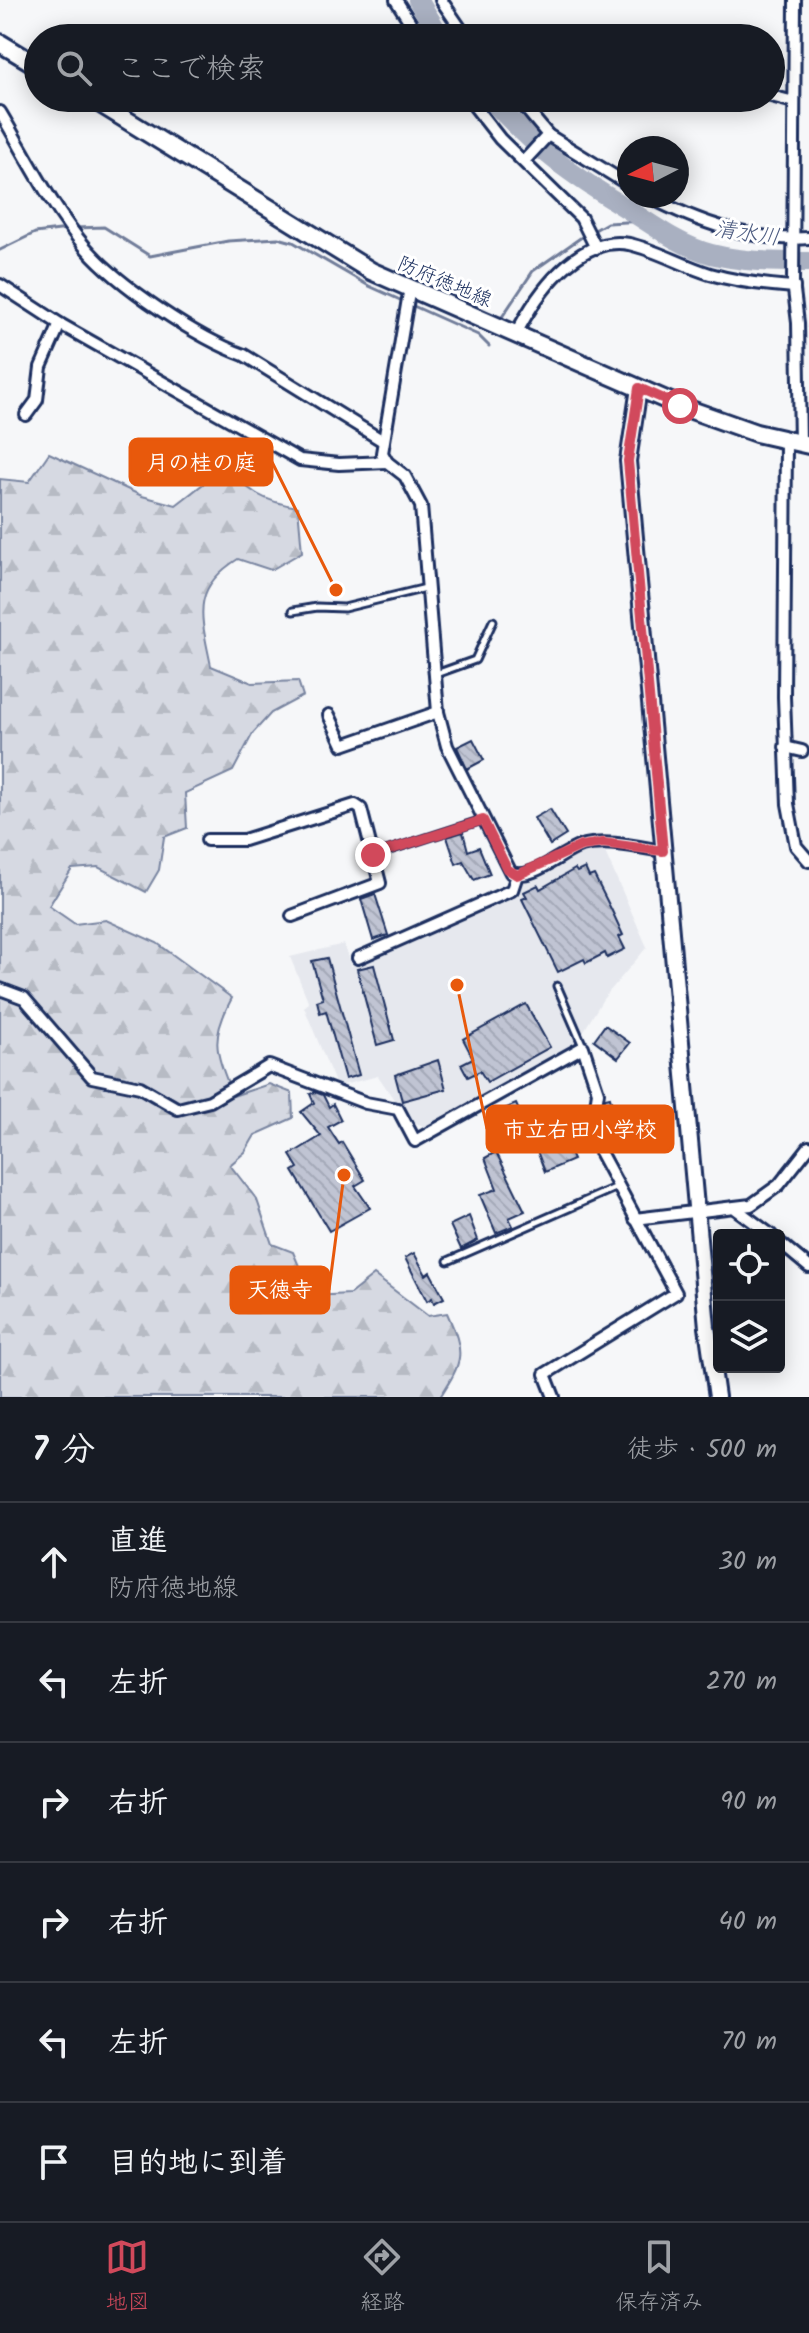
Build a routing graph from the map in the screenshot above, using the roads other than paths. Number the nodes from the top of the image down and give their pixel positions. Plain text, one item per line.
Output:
1 (396, 0) edge
2 (441, 0) edge
3 (795, 0) edge
4 (411, 24) edge
5 (457, 24) edge
6 (0, 43) edge
7 (24, 58) edge
8 (785, 100) edge
9 (794, 102) junction
10 (0, 112) edge
11 (113, 112) edge
12 (479, 112) edge
13 (529, 112) edge
14 (548, 135) junction
15 (524, 161) junction
16 (617, 178) edge
17 (675, 208) edge
18 (809, 238) edge
19 (794, 243) junction
20 (596, 248) junction
21 (0, 285) edge
22 (794, 285) junction
23 (410, 287) junction
24 (60, 324) junction
25 (516, 334) junction
26 (639, 388) junction
27 (26, 415) dead end
28 (383, 441) junction
29 (799, 443) edge
30 (387, 462) junction
31 (427, 588) junction
32 (293, 611) dead end
33 (493, 621) dead end
34 (435, 674) junction
35 (438, 712) junction
36 (329, 715) dead end
37 (785, 747) junction
38 (802, 751) dead end
39 (483, 820) junction
40 (207, 840) dead end
41 (663, 851) junction
42 (373, 855) junction
43 (809, 861) edge
44 (517, 875) junction
45 (292, 916) dead end
46 (358, 958) dead end
47 (557, 986) dead end
48 (0, 989) edge
49 (583, 1047) junction
50 (809, 1147) edge
51 (618, 1187) junction
52 (736, 1209) junction
53 (697, 1213) junction
54 (635, 1219) junction
55 (763, 1229) edge
56 (785, 1247) edge
57 (448, 1261) dead end
58 (809, 1267) edge
59 (554, 1397) edge
60 (717, 1397) edge

1 - 4 street
2 - 5 street
3 - 9 street
6 - 7 main road
8 - 9 street
9 - 19 street
10 - 28 street
11 - 23 main road, 防府徳地線
12 - 15 street
13 - 14 street
14 - 15 street
14 - 16 street
15 - 20 street
17 - 19 street
18 - 19 street
19 - 22 street
20 - 22 street
20 - 25 street
21 - 24 street
22 - 29 street
23 - 25 main road, 防府徳地線
23 - 28 street
24 - 27 street
24 - 30 street
25 - 26 main road, 防府徳地線
26 - 29 main road, 防府徳地線
26 - 41 street
28 - 30 street
29 - 37 street
30 - 31 street
31 - 32 lane
31 - 34 street
33 - 34 lane
34 - 35 street
35 - 36 street
35 - 39 street
37 - 38 street
37 - 43 street
39 - 42 lane
39 - 44 street
40 - 42 street
41 - 44 street
41 - 53 street
42 - 45 street
44 - 46 street
47 - 49 lane
48 - 49 street
49 - 51 street
50 - 52 street
51 - 54 street
51 - 57 lane
52 - 53 street
52 - 55 street
53 - 54 street
53 - 60 street
54 - 59 street
56 - 58 street

